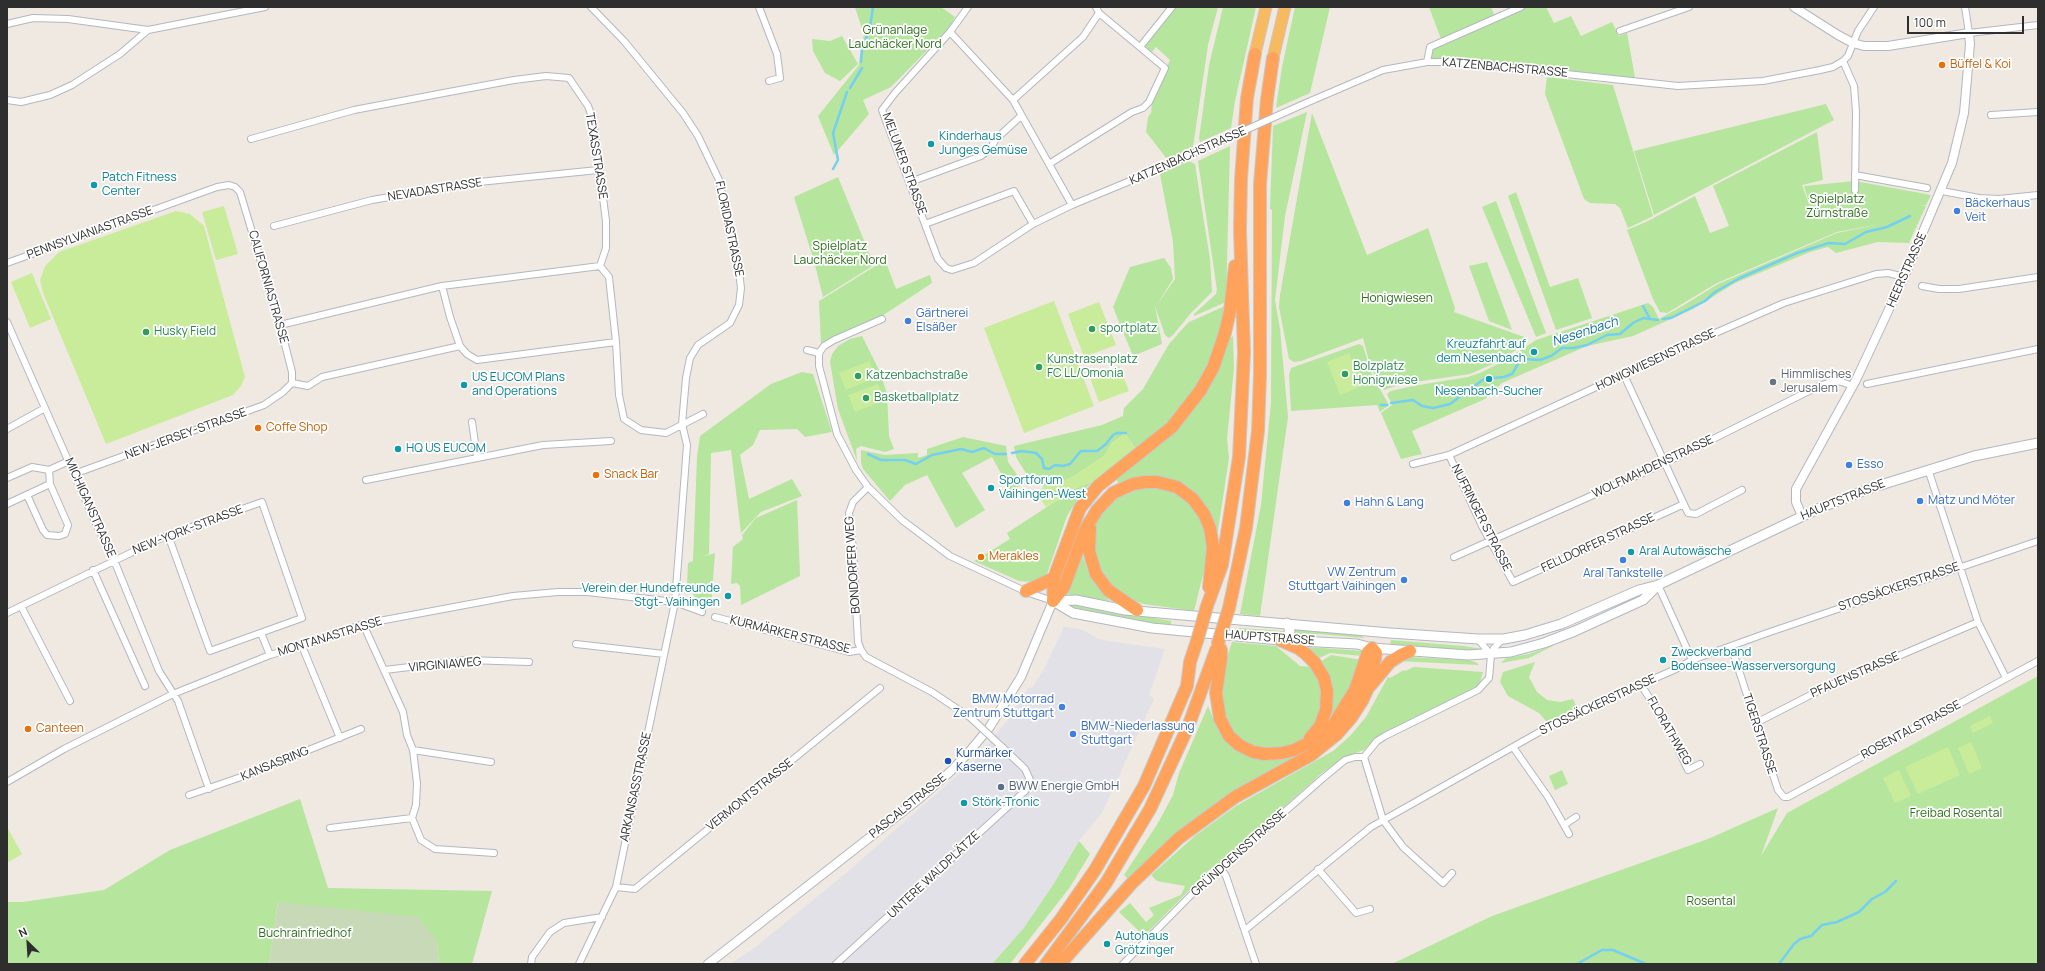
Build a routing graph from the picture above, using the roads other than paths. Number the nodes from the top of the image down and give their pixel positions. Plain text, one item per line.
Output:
1 (265, 7) edge
2 (591, 7) edge
3 (759, 7) edge
4 (968, 7) edge
5 (1172, 7) edge
6 (1266, 7) edge
7 (1285, 7) edge
8 (1522, 7) edge
9 (1689, 7) edge
10 (1794, 7) edge
11 (1874, 7) edge
12 (1965, 7) edge
13 (1097, 10) edge
14 (7, 24) edge
15 (2038, 25) edge
16 (148, 30) junction
17 (1620, 30) dead end
18 (950, 32) junction
19 (1969, 32) junction
20 (1853, 43) junction
21 (1140, 47) junction
22 (1255, 54) joint
23 (1273, 58) joint
24 (1843, 61) junction
25 (1427, 62) junction
26 (769, 81) dead end
27 (7, 100) edge
28 (1013, 100) junction
29 (2038, 112) edge
30 (1991, 115) dead end
31 (1021, 116) junction
32 (251, 138) dead end
33 (1048, 164) junction
34 (598, 170) junction
35 (1855, 175) junction
36 (910, 182) junction
37 (217, 187) joint
38 (1927, 188) dead end
39 (1856, 190) dead end
40 (1942, 190) junction
41 (2038, 195) edge
42 (1072, 205) junction
43 (925, 224) junction
44 (1033, 224) junction
45 (274, 226) dead end
46 (1240, 245) junction
47 (7, 263) edge
48 (600, 266) junction
49 (952, 270) joint
50 (1904, 277) junction
51 (2038, 277) edge
52 (442, 286) junction
53 (1922, 286) dead end
54 (882, 319) dead end
55 (7, 322) edge
56 (280, 324) junction
57 (616, 342) junction
58 (460, 346) junction
59 (2038, 349) edge
60 (807, 350) dead end
61 (820, 353) junction
62 (1624, 375) junction
63 (292, 383) junction
64 (1867, 384) dead end
65 (1852, 386) junction
66 (44, 408) junction
67 (703, 414) dead end
68 (472, 422) dead end
69 (682, 424) junction
70 (7, 429) edge
71 (611, 441) dead end
72 (2038, 443) edge
73 (1449, 455) junction
74 (477, 457) junction
75 (69, 461) junction
76 (1665, 463) junction
77 (1413, 464) dead end
78 (1928, 469) junction
79 (49, 470) junction
80 (74, 474) junction
81 (7, 478) edge
82 (366, 480) dead end
83 (50, 484) junction
84 (868, 486) junction
85 (1742, 490) dead end
86 (27, 495) junction
87 (7, 504) edge
88 (1684, 504) junction
89 (1802, 516) junction
90 (1091, 521) junction
91 (168, 536) junction
92 (1490, 541) junction
93 (2038, 541) edge
94 (1454, 557) dead end
95 (114, 560) junction
96 (1959, 567) junction
97 (93, 570) junction
98 (1054, 578) junction
99 (1513, 582) joint
100 (1658, 585) junction
101 (1026, 592) junction
102 (675, 602) junction
103 (1053, 602) junction
104 (21, 606) junction
105 (1207, 606) junction
106 (1137, 610) junction
107 (702, 612) dead end
108 (7, 613) edge
109 (1180, 615) junction
110 (715, 617) dead end
111 (1978, 622) junction
112 (1287, 623) junction
113 (363, 624) junction
114 (1177, 631) junction
115 (1373, 631) junction
116 (261, 633) junction
117 (1525, 635) junction
118 (1504, 638) junction
119 (1478, 639) junction
120 (1282, 640) junction
121 (1218, 643) junction
122 (576, 644) dead end
123 (302, 646) junction
124 (1731, 646) junction
125 (1372, 648) junction
126 (1527, 648) junction
127 (860, 650) junction
128 (1410, 651) junction
129 (664, 654) junction
130 (270, 655) junction
131 (1491, 655) junction
132 (1692, 660) junction
133 (2038, 661) edge
134 (529, 662) dead end
135 (385, 670) junction
136 (2006, 678) junction
137 (1641, 685) junction
138 (145, 686) dead end
139 (880, 688) dead end
140 (1368, 688) junction
141 (173, 694) junction
142 (70, 701) dead end
143 (1756, 723) junction
144 (360, 729) dead end
145 (340, 738) junction
146 (1305, 744) junction
147 (1513, 747) junction
148 (413, 750) junction
149 (1364, 757) junction
150 (491, 762) dead end
151 (1700, 764) dead end
152 (7, 782) edge
153 (1030, 784) joint
154 (209, 789) junction
155 (189, 795) dead end
156 (1784, 797) joint
157 (1576, 817) dead end
158 (412, 818) junction
159 (1383, 820) junction
160 (1564, 825) junction
161 (330, 828) dead end
162 (1569, 834) dead end
163 (494, 853) dead end
164 (1221, 868) junction
165 (1318, 870) junction
166 (1452, 873) dead end
167 (616, 886) junction
168 (1370, 909) dead end
169 (602, 917) junction
170 (1245, 930) junction
171 (531, 964) edge
172 (579, 964) edge
173 (708, 964) edge
174 (836, 964) edge
175 (1025, 964) edge
176 (1046, 964) edge
177 (1060, 964) edge
178 (1123, 964) edge
179 (1256, 964) edge

1 - 16 street
2 - 69 street, FLORIDASTRASSE
3 - 26 street
4 - 18 street, MELUNER STRASSE
5 - 21 street
6 - 22 highway
7 - 23 highway
8 - 25 street
9 - 17 street
10 - 20 street
11 - 20 street
12 - 19 street, HEERSTRASSE
13 - 21 street
13 - 28 street
14 - 16 street
15 - 19 street
16 - 27 street
18 - 28 street
18 - 36 street, MELUNER STRASSE
19 - 20 street
19 - 40 street, HEERSTRASSE
20 - 24 street
21 - 33 street
22 - 46 highway
23 - 121 highway, bridge
24 - 25 street, KATZENBACHSTRASSE
24 - 35 street
25 - 42 street, KATZENBACHSTRASSE, bridge
28 - 31 street
29 - 30 street
31 - 33 street
31 - 36 street
32 - 34 street, TEXASSTRASSE
33 - 42 street
34 - 45 street, NEVADASTRASSE
34 - 48 street, TEXASSTRASSE
35 - 38 street
35 - 39 street
36 - 43 street, MELUNER STRASSE
37 - 47 street, PENNSYLVANIASTRASSE
37 - 56 street, CALIFORNIASTRASSE
40 - 41 street
40 - 50 street, HEERSTRASSE
42 - 44 street, KATZENBACHSTRASSE
43 - 44 street
43 - 49 street, MELUNER STRASSE
44 - 49 street, KATZENBACHSTRASSE
46 - 98 highway
46 - 105 highway
48 - 52 street
48 - 57 street
50 - 62 street, HONIGWIESENSTRASSE
50 - 65 street, HEERSTRASSE
51 - 53 street
52 - 56 street
52 - 58 street
54 - 61 street
55 - 66 street, MICHIGANSTRASSE
56 - 63 street, CALIFORNIASTRASSE
57 - 58 street
57 - 69 street
58 - 63 street
59 - 64 street
60 - 61 street
61 - 84 street, HAUPTSTRASSE
62 - 73 street, HONIGWIESENSTRASSE
62 - 76 street
63 - 80 street, NEW-JERSEY-STRASSE
65 - 76 street, WOLFMAHDENSTRASSE
65 - 89 street, HEERSTRASSE
66 - 70 street
66 - 75 street, MICHIGANSTRASSE
67 - 69 street
68 - 74 street
69 - 102 street, ARKANSASSTRASSE
71 - 74 street
72 - 78 main road, HAUPTSTRASSE
73 - 77 street, HONIGWIESENSTRASSE
73 - 92 street, NUFRINGER STRASSE
74 - 82 street
75 - 79 street
75 - 80 street, MICHIGANSTRASSE
76 - 88 street
76 - 92 street, WOLFMAHDENSTRASSE
78 - 89 main road, HAUPTSTRASSE
78 - 96 street
79 - 81 street
79 - 83 street
80 - 95 street, MICHIGANSTRASSE
83 - 86 street
83 - 86 street
84 - 101 street, HAUPTSTRASSE
84 - 127 street, BONDORFER WEG
85 - 88 street
86 - 87 street
88 - 99 street, FELLDORFER STRASSE
89 - 100 main road, HAUPTSTRASSE
90 - 103 highway
90 - 105 highway
90 - 106 highway
91 - 95 street, NEW-YORK-STRASSE
91 - 116 street
91 - 116 street, NEW-YORK-STRASSE
92 - 94 street, WOLFMAHDENSTRASSE
92 - 99 street, NUFRINGER STRASSE
93 - 96 street, STOSSÄCKERSTRASSE
95 - 97 street, NEW-YORK-STRASSE
95 - 141 street, MICHIGANSTRASSE
96 - 111 street
96 - 124 street, STOSSÄCKERSTRASSE
97 - 104 street, NEW-YORK-STRASSE
97 - 138 street
98 - 101 highway
98 - 103 highway
100 - 117 main road, HAUPTSTRASSE
100 - 126 main road, HAUPTSTRASSE
100 - 132 street
101 - 103 street, HAUPTSTRASSE
102 - 107 street, MONTANASTRASSE
102 - 113 street, MONTANASTRASSE
102 - 129 street, ARKANSASSTRASSE
103 - 106 main road, HAUPTSTRASSE
103 - 114 main road, HAUPTSTRASSE
103 - 173 street, PASCALSTRASSE
104 - 108 street, NEW-YORK-STRASSE
104 - 142 street
105 - 175 highway, bridge
106 - 109 main road, HAUPTSTRASSE
109 - 112 main road, HAUPTSTRASSE
109 - 114 main road
110 - 127 street, KURMÄRKER STRASSE
111 - 136 street
111 - 143 street, PFAUENSTRASSE
112 - 115 main road, HAUPTSTRASSE
112 - 120 main road
113 - 123 street, MONTANASTRASSE
113 - 135 street
114 - 120 main road, HAUPTSTRASSE
115 - 119 main road, HAUPTSTRASSE
115 - 125 main road
116 - 130 street
117 - 118 main road, HAUPTSTRASSE
117 - 126 main road
118 - 119 main road, HAUPTSTRASSE
118 - 131 street
119 - 131 street
120 - 125 main road, HAUPTSTRASSE
120 - 146 highway
121 - 146 highway
121 - 176 highway
122 - 129 street
123 - 130 street, MONTANASTRASSE
123 - 145 street
124 - 132 street, STOSSÄCKERSTRASSE
124 - 143 street, TIGERSTRASSE
125 - 128 main road, HAUPTSTRASSE
125 - 140 highway
125 - 146 highway
126 - 131 main road, HAUPTSTRASSE
127 - 153 street, KURMÄRKER STRASSE, bridge
128 - 131 main road, HAUPTSTRASSE
128 - 140 highway
129 - 167 street, ARKANSASSTRASSE
130 - 141 street, MONTANASTRASSE
131 - 149 street
132 - 137 street, STOSSÄCKERSTRASSE
133 - 136 street, ROSENTALSTRASSE
134 - 135 street, VIRGINIAWEG
135 - 148 street
136 - 156 street, ROSENTALSTRASSE
137 - 147 street, STOSSÄCKERSTRASSE
137 - 151 street, FLORATHWEG
139 - 167 street, VERMONTSTRASSE
140 - 177 highway
141 - 152 street, MONTANASTRASSE
141 - 154 street
143 - 156 street, TIGERSTRASSE
144 - 145 street, KANSASRING
145 - 154 street, KANSASRING
147 - 159 street, STOSSÄCKERSTRASSE
147 - 160 street
148 - 150 street
148 - 158 street
149 - 159 street
149 - 164 street, GRÜNDGENSSTRASSE
153 - 174 street, UNTERE WALDPLÄTZE
154 - 155 street, KANSASRING
157 - 160 street
158 - 161 street
158 - 163 street
159 - 165 street, STOSSÄCKERSTRASSE
159 - 166 street
160 - 162 street
164 - 170 street
164 - 178 street, GRÜNDGENSSTRASSE
165 - 168 street
165 - 170 street, STOSSÄCKERSTRASSE
167 - 169 street, ARKANSASSTRASSE
169 - 171 street
169 - 172 street, ARKANSASSTRASSE
170 - 179 street

